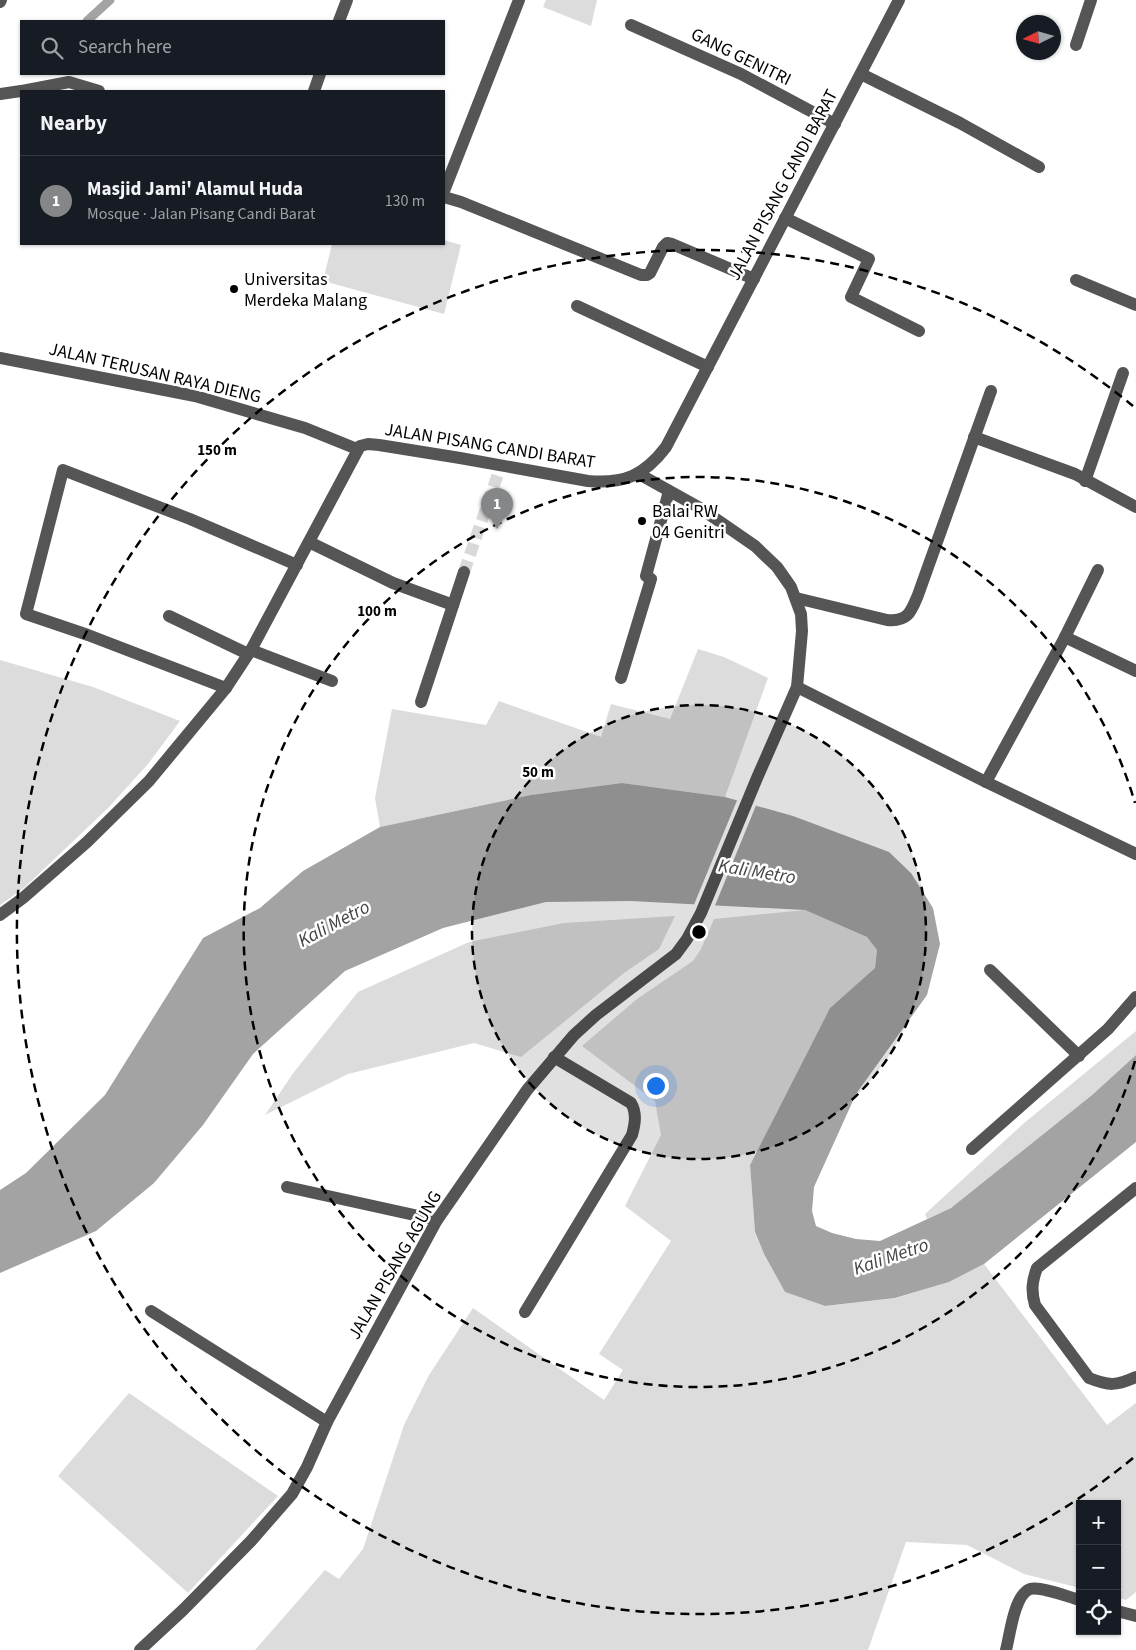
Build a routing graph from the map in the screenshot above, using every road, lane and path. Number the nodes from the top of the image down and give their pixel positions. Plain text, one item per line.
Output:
1 (347, 0) edge
2 (519, 0) edge
3 (899, 0) edge
4 (1091, 0) edge
5 (340, 20) edge
6 (631, 25) dead end
7 (1076, 45) dead end
8 (861, 74) junction
9 (320, 75) edge
10 (27, 90) edge
11 (96, 90) edge
12 (314, 90) edge
13 (20, 91) edge
14 (0, 94) edge
15 (835, 124) junction
16 (1038, 167) dead end
17 (445, 188) edge
18 (445, 197) edge
19 (785, 218) junction
20 (754, 279) junction
21 (1076, 280) dead end
22 (1136, 305) edge
23 (577, 306) dead end
24 (919, 331) dead end
25 (0, 358) edge
26 (708, 367) junction
27 (1123, 373) dead end
28 (991, 391) dead end
29 (974, 437) junction
30 (357, 449) junction
31 (639, 474) junction
32 (1085, 480) junction
33 (669, 491) junction
34 (1136, 507) edge
35 (309, 542) junction
36 (298, 565) junction
37 (1098, 570) dead end
38 (464, 572) tunnel mouth
39 (796, 598) junction
40 (454, 605) junction
41 (168, 616) dead end
42 (1064, 637) junction
43 (250, 652) junction
44 (1136, 671) edge
45 (621, 678) dead end
46 (332, 681) dead end
47 (796, 686) junction
48 (226, 688) junction
49 (421, 702) dead end
50 (986, 782) junction
51 (1136, 854) edge
52 (0, 915) edge
53 (990, 970) dead end
54 (1136, 997) edge
55 (1079, 1056) junction
56 (554, 1057) junction
57 (972, 1149) dead end
58 (287, 1187) dead end
59 (1136, 1188) edge
60 (437, 1220) junction
61 (151, 1310) dead end
62 (526, 1312) dead end
63 (1136, 1377) edge
64 (327, 1422) junction
65 (1076, 1599) edge
66 (1121, 1612) edge
67 (1136, 1616) edge
68 (140, 1650) edge
69 (1006, 1650) edge

1 - 5 street
2 - 17 street
3 - 8 street, JALAN PISANG CANDI BARAT
4 - 7 street
6 - 15 street, GANG GENITRI
8 - 15 street, JALAN PISANG CANDI BARAT
8 - 16 street
9 - 12 street
10 - 11 street
13 - 14 street
15 - 19 street, JALAN PISANG CANDI BARAT
18 - 20 street
19 - 20 street, JALAN PISANG CANDI BARAT
19 - 24 street
20 - 26 street, JALAN PISANG CANDI BARAT
21 - 22 street
23 - 26 street
25 - 30 street, JALAN TERUSAN RAYA DIENG
26 - 31 street, JALAN PISANG CANDI BARAT
27 - 32 street
28 - 29 street
29 - 32 street
29 - 39 street
30 - 31 street, JALAN PISANG CANDI BARAT
30 - 35 street
31 - 33 street, JALAN PISANG AGUNG
32 - 34 street
33 - 39 street, JALAN PISANG AGUNG
33 - 45 street
35 - 36 street
35 - 40 street
36 - 43 street
36 - 48 street
37 - 42 street
38 - 40 street
39 - 47 street, JALAN PISANG AGUNG
40 - 49 street
41 - 43 street
42 - 44 street
42 - 50 street
43 - 46 street
43 - 48 street
47 - 50 street
47 - 56 street, JALAN PISANG AGUNG
48 - 52 street
50 - 51 street
53 - 55 street
54 - 55 street
55 - 57 street
56 - 60 street, JALAN PISANG AGUNG
56 - 62 street
58 - 60 street
59 - 63 street
60 - 64 street, JALAN PISANG AGUNG
61 - 64 street
64 - 68 street, JALAN PISANG AGUNG
65 - 69 street
66 - 67 street

